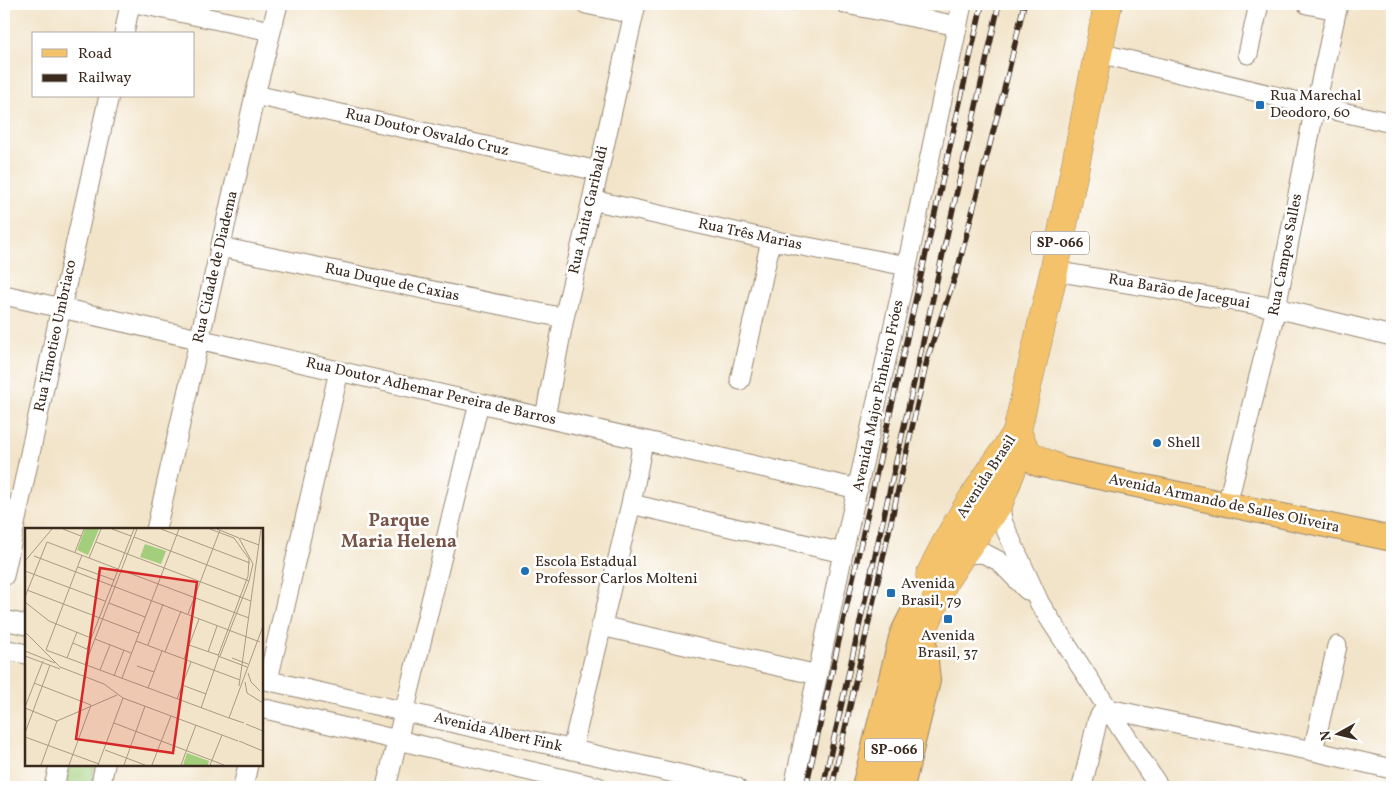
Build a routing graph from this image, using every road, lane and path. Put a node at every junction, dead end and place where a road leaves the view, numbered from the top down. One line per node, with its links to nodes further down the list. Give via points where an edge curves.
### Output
1 (130, 4): 14 (street)
2 (140, 4): 13 (street)
3 (278, 4): 13 (street, Rua Cidade de Diadema)
4 (586, 4): 11 (street)
5 (846, 4): 12 (street)
6 (962, 4): 12 (street, Avenida Major Pinheiro Fróes)
7 (1108, 4): 15 (highway, SP-066)
8 (1259, 4): 16 (street)
9 (1307, 4): 10 (street)
10 (1337, 7): 19 (street, Rua Campos Salles)
11 (635, 9): 21 (street, Rua Anita Garibaldi)
12 (958, 26): 25 (street, Avenida Major Pinheiro Fróes)
13 (271, 31): 17 (street, Rua Cidade de Diadema)
14 (124, 32)
15 (1099, 53): 19 (street); 26 (highway, SP-066)
16 (1248, 54)
17 (255, 95): 21 (street, Rua Doutor Osvaldo Cruz); 24 (street, Rua Cidade de Diadema)
18 (110, 98): 28 (street, Rua Timotieo Umbriaco)
19 (1315, 106): 20 (street); 29 (street, Rua Campos Salles)
20 (1392, 122)
21 (598, 171): 22 (street, Rua Anita Garibaldi)
22 (592, 200): 23 (street, Rua Três Marias); 30 (street, Rua Anita Garibaldi)
23 (771, 240): 25 (street, Rua Três Marias); 34 (street)
24 (220, 247): 30 (street, Rua Duque de Caxias); 32 (street, Rua Cidade de Diadema)
25 (908, 266): 41 (street, Avenida Major Pinheiro Fróes)
26 (1054, 271): 29 (street, Rua Barão de Jaceguai); 37 (highway, SP-066)
27 (4, 296): 28 (street, Rua Doutor Adhemar Pereira de Barros)
28 (62, 308): 32 (street, Rua Doutor Adhemar Pereira de Barros); 49 (street, Rua Timotieo Umbriaco)
29 (1276, 308): 31 (street, Rua Barão de Jaceguai); 44 (street, Rua Campos Salles)
30 (564, 318): 36 (street, Rua Anita Garibaldi)
31 (1392, 336)
32 (199, 341): 33 (street, Rua Doutor Adhemar Pereira de Barros); 45 (street, Rua Cidade de Diadema)
33 (339, 371): 35 (street, Rua Doutor Adhemar Pereira de Barros); 59 (street)
34 (740, 380)
35 (479, 403): 36 (street, Rua Doutor Adhemar Pereira de Barros); 62 (street)
36 (545, 417): 38 (street, Rua Doutor Adhemar Pereira de Barros)
37 (1017, 431): 39 (highway, Avenida Brasil); 40 (highway, via 1027,453)
38 (643, 442): 41 (street, Rua Doutor Adhemar Pereira de Barros); 43 (street)
39 (1005, 463): 40 (main road, Avenida Armando de Salles Oliveira); 42 (highway, Avenida Brasil / SP-066); 52 (highway, Avenida Brasil, via 940,554)
40 (1056, 467): 42 (main road, via 1020,479); 44 (main road, Avenida Armando de Salles Oliveira)
41 (858, 489): 47 (street, Avenida Major Pinheiro Fróes)
42 (999, 503): 48 (highway, Avenida Brasil / SP-066); 50 (street, via 1003,523)
43 (631, 504): 47 (street); 54 (street)
44 (1227, 505): 46 (main road, Avenida Armando de Salles Oliveira)
45 (156, 528)
46 (1392, 540)
47 (843, 553): 58 (street, Avenida Major Pinheiro Fróes)
48 (962, 554): 50 (street, via 983,553 999,561); 52 (highway, Avenida Brasil / SP-066)
49 (4, 576)
50 (1040, 604): 61 (street)
51 (4, 620): 53 (street)
52 (917, 623): 63 (highway, Avenida Brasil / SP-066); 80 (main road, Avenida Brasil, via 902,634); 83 (main road, Avenida Brasil, via 928,681)
53 (25, 625)
54 (601, 626): 58 (street); 65 (street)
55 (1337, 646): 66 (street)
56 (4, 649): 57 (street)
57 (25, 654)
58 (818, 675): 79 (street, Avenida Major Pinheiro Fróes)
59 (265, 680): 62 (street, Avenida Albert Fink)
60 (262, 708): 64 (street, Avenida Albert Fink)
61 (1108, 709): 66 (street); 84 (street, via 1097,722); 85 (street)
62 (404, 712): 64 (street); 65 (street, Avenida Albert Fink)
63 (899, 712): 81 (highway); 82 (highway, SP-066)
64 (396, 740): 72 (street, Avenida Albert Fink); 76 (street)
65 (572, 750): 71 (street, Avenida Albert Fink)
66 (1313, 751): 70 (street)
67 (59, 766): 73 (street)
68 (105, 766): 74 (street)
69 (248, 766): 75 (street)
70 (1392, 769)
71 (664, 779): 78 (street, Avenida Albert Fink)
72 (567, 784): 77 (street, Avenida Albert Fink)
73 (54, 787)
74 (100, 787)
75 (243, 787)
76 (386, 787)
77 (598, 787)
78 (736, 787)
79 (794, 787)
80 (864, 787)
81 (878, 787)
82 (886, 787)
83 (902, 787)
84 (1082, 787)
85 (1159, 787)

